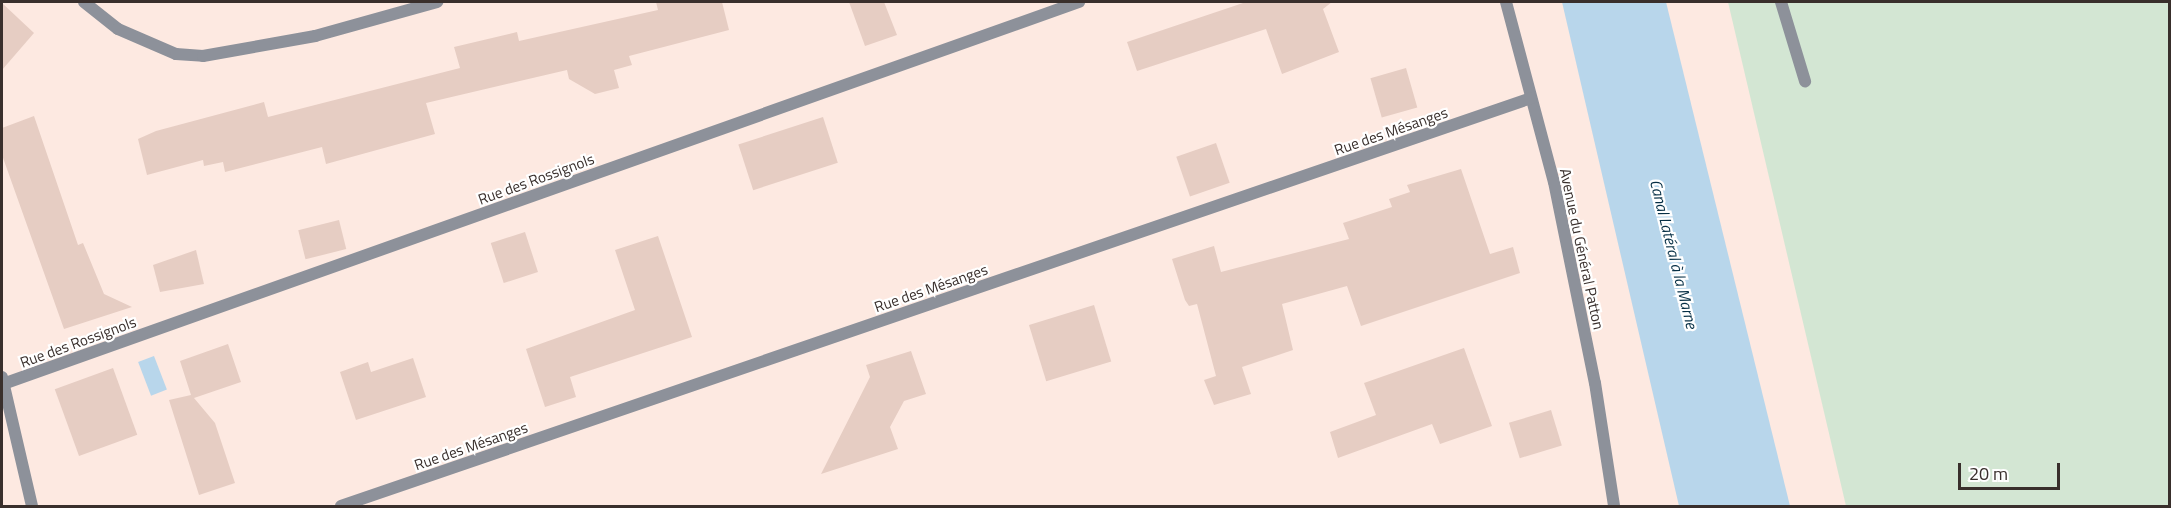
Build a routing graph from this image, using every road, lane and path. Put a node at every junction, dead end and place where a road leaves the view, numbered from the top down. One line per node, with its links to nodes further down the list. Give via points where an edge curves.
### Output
1 (84, 2): 2 (street, via 118,29 176,54 202,56 315,36)
2 (437, 2)
3 (1079, 2): 8 (street, Rue des Rossignols)
4 (1506, 2): 7 (street, Avenue du Général Patton)
5 (1781, 2): 6 (street)
6 (1805, 81)
7 (1531, 98): 10 (street, Rue des Mésanges); 11 (street, Avenue du Général Patton, via 1595,383)
8 (2, 381): 9 (street)
9 (32, 507)
10 (341, 507)
11 (1614, 507)

